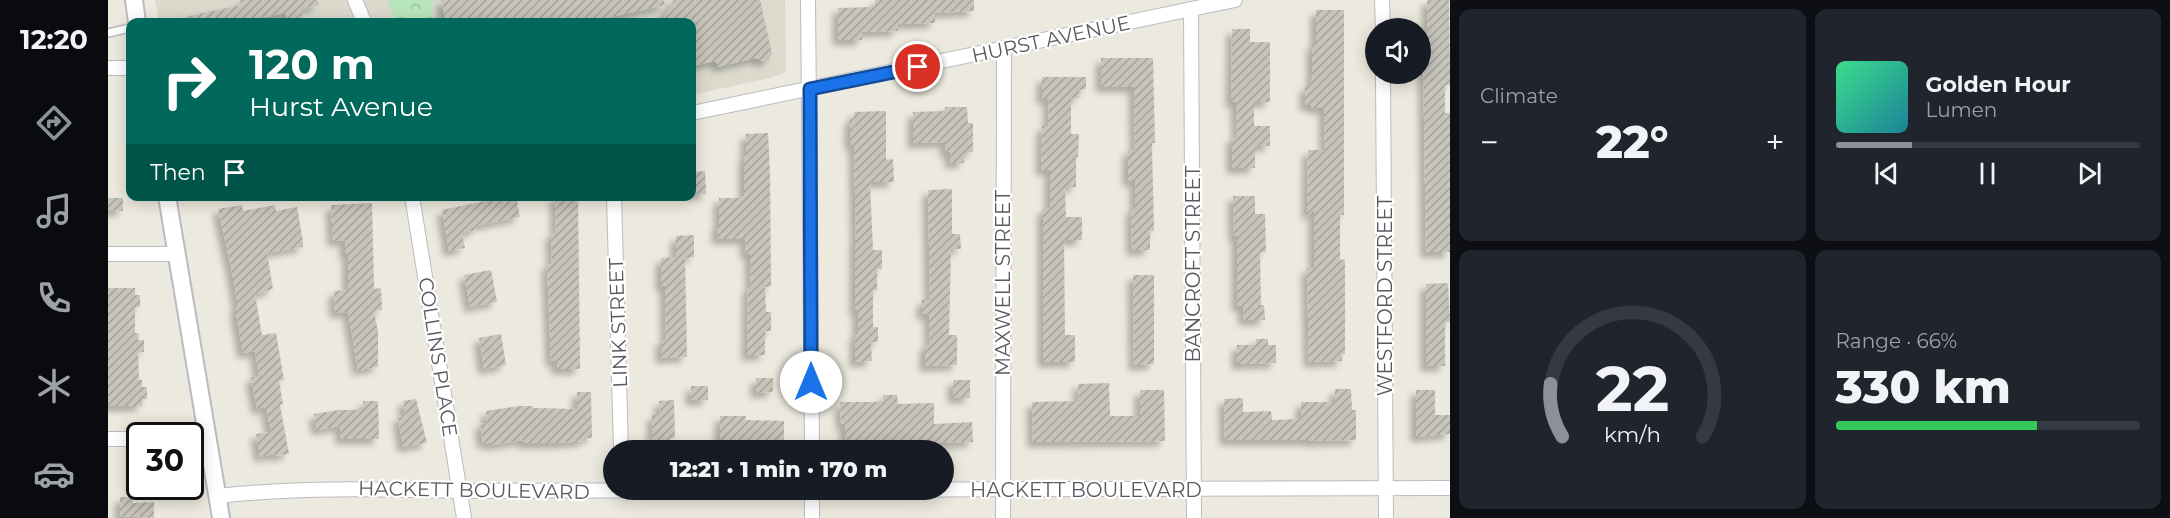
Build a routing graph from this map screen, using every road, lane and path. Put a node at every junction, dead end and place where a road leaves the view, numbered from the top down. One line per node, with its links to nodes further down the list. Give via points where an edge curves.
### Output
1 (134, 0): 7 (street)
2 (355, 0): 8 (street)
3 (808, 0): 16 (street)
4 (1235, 0): 6 (street, HURST AVENUE)
5 (1382, 0): 9 (street)
6 (1191, 10): 12 (street, HURST AVENUE); 34 (street, BANCROFT STREET)
7 (136, 18)
8 (362, 18)
9 (1383, 18)
10 (126, 29): 11 (lane)
11 (108, 33)
12 (1004, 49): 16 (street, HURST AVENUE); 33 (street, MAXWELL STREET)
13 (108, 68): 14 (street)
14 (126, 68)
15 (1383, 84): 30 (street, WESTFORD STREET)
16 (810, 89): 17 (street, HURST AVENUE); 28 (street)
17 (696, 112)
18 (168, 201): 22 (street)
19 (413, 201): 35 (street, COLLINS PLACE)
20 (614, 201): 27 (street, LINK STREET)
21 (108, 254): 22 (street)
22 (177, 254): 24 (street)
23 (204, 438): 24 (street)
24 (208, 438): 36 (street)
25 (108, 439): 26 (street)
26 (126, 439)
27 (621, 440)
28 (812, 440)
29 (1450, 488): 30 (street, HACKETT BOULEVARD)
30 (1386, 489): 34 (street, HACKETT BOULEVARD); 43 (street, WESTFORD STREET)
31 (603, 490): 35 (street, HACKETT BOULEVARD)
32 (954, 490): 33 (street, HACKETT BOULEVARD)
33 (1003, 490): 34 (street, HACKETT BOULEVARD); 41 (street, MAXWELL STREET)
34 (1194, 490): 42 (street, BANCROFT STREET)
35 (459, 491): 36 (street, HACKETT BOULEVARD, via 304,489); 39 (street, COLLINS PLACE)
36 (218, 496): 38 (street)
37 (812, 500): 40 (street)
38 (221, 518)
39 (464, 518)
40 (812, 518)
41 (1003, 518)
42 (1194, 518)
43 (1386, 518)

